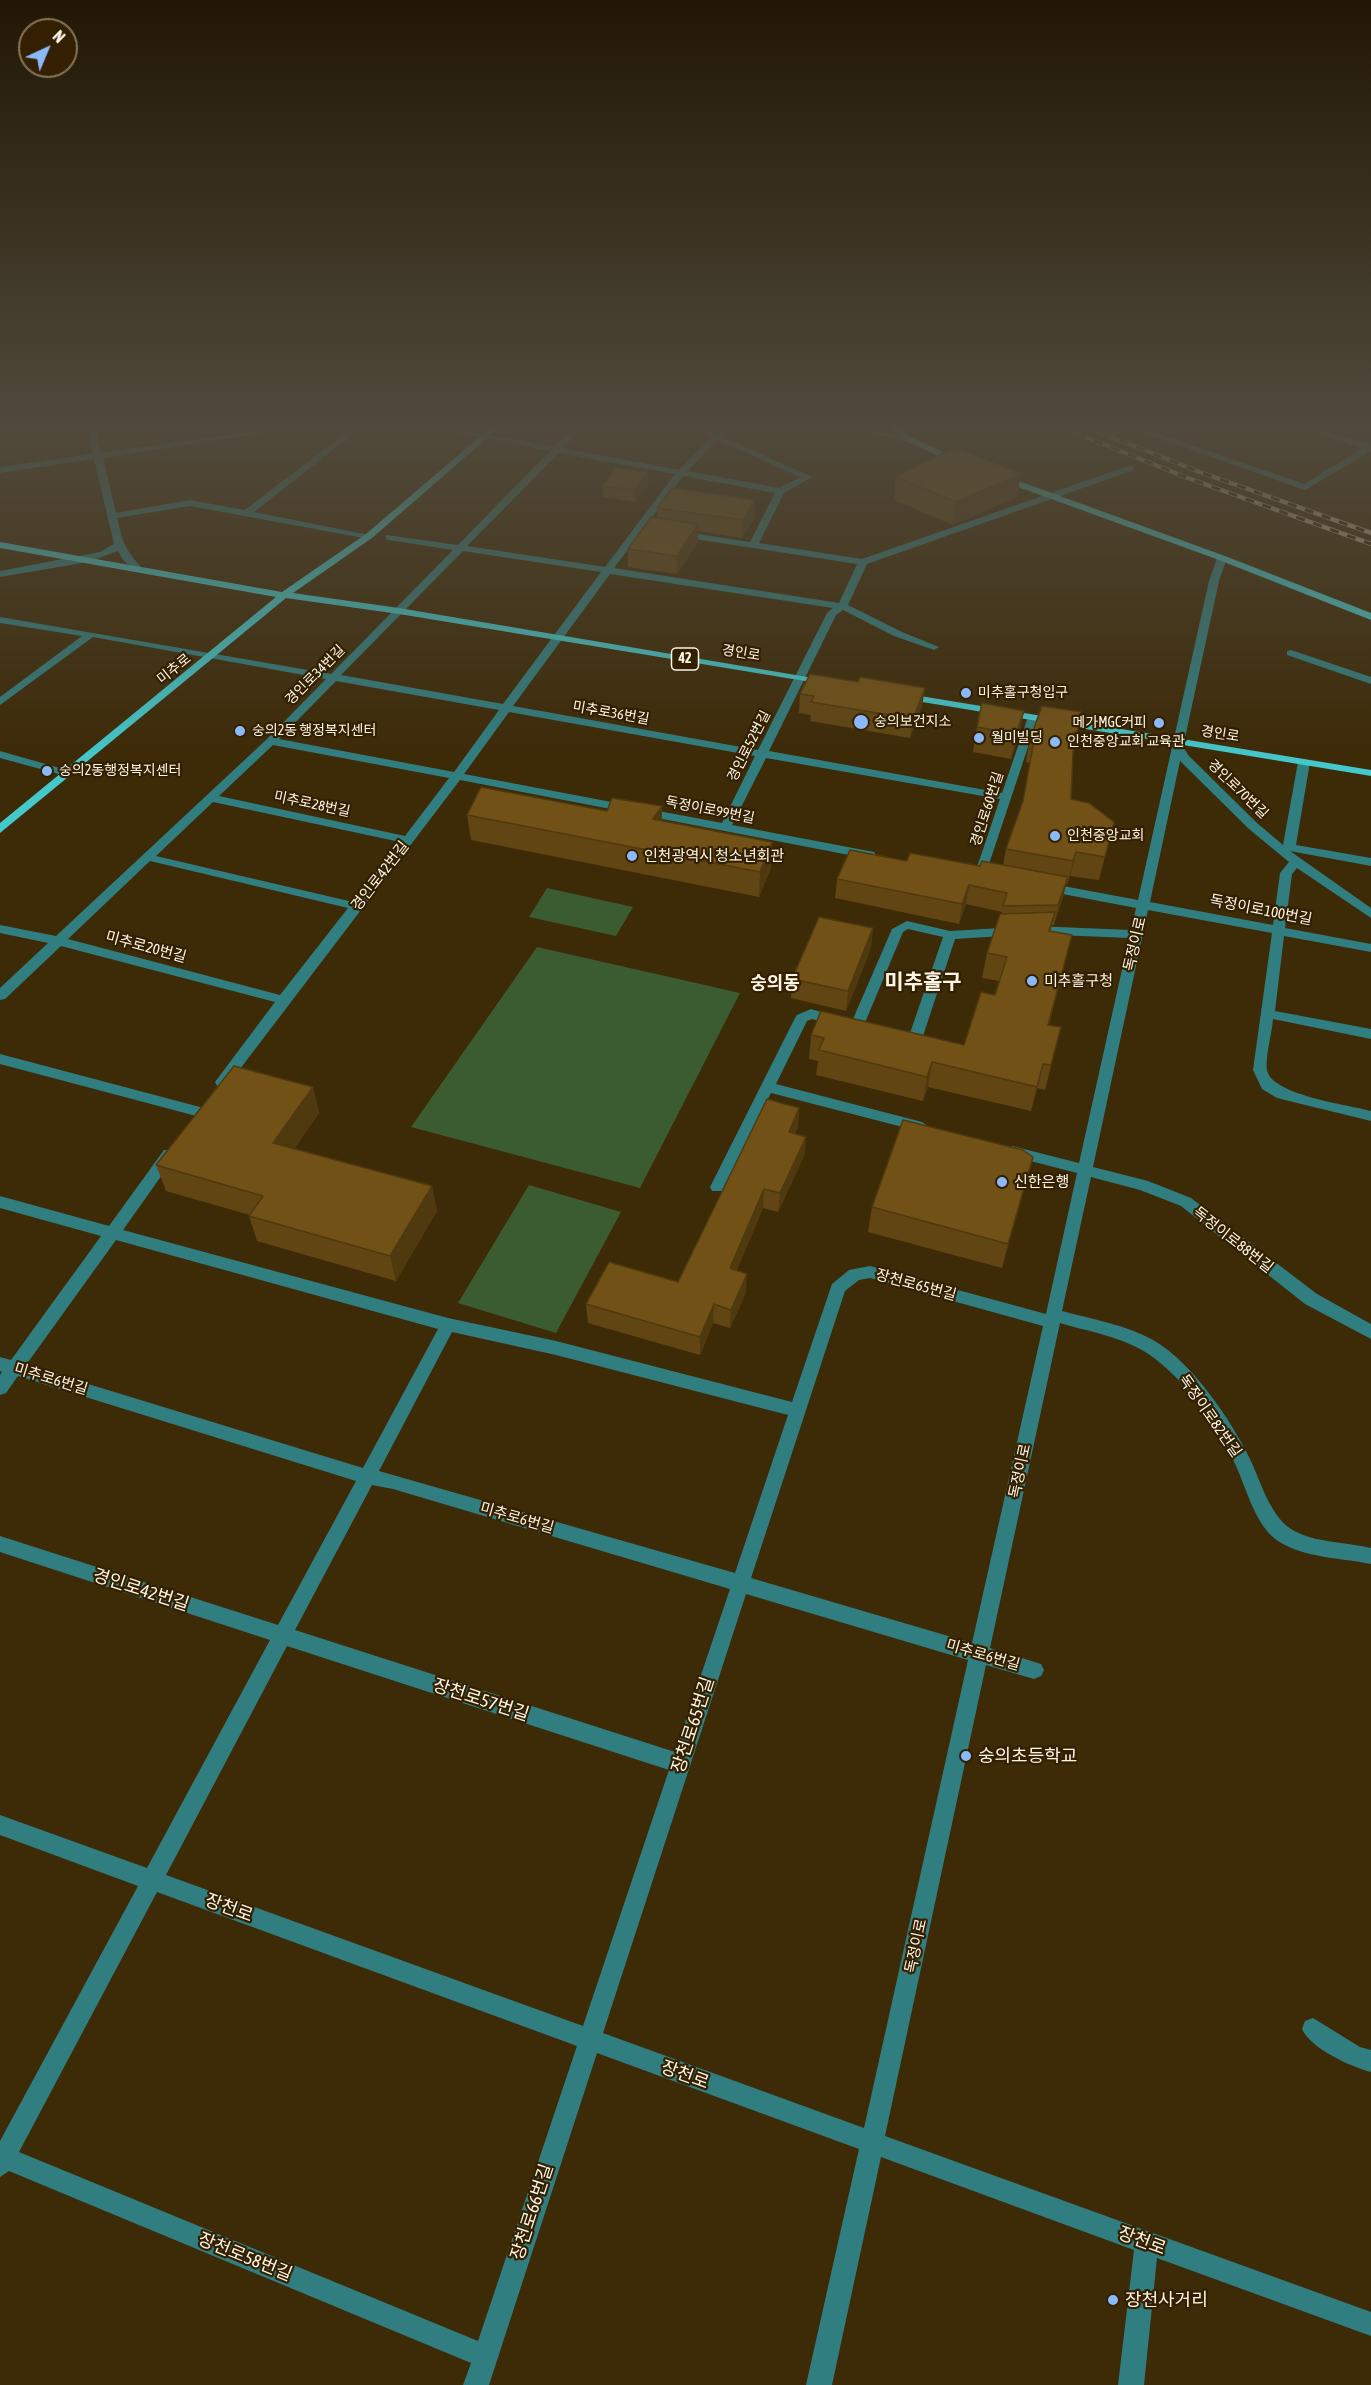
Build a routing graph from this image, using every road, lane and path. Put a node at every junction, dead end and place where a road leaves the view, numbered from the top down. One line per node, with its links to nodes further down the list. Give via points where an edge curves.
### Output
1 (118, 538): 10 (street)
2 (366, 538): 20 (main road, 미추로)
3 (398, 538): 13 (street)
4 (470, 538): 13 (street, 경인로34번길)
5 (632, 538): 18 (street, 경인로42번길)
6 (710, 538): 12 (street)
7 (756, 538): 12 (street)
8 (932, 538): 16 (street)
9 (1167, 538): 14 (main road)
10 (119, 544): 15 (street, via 116,549); 17 (street)
11 (0, 545): 15 (main road, 경인로 / 42)
12 (753, 545): 16 (street)
13 (462, 547): 18 (street); 22 (street, 경인로34번길)
14 (1222, 558): 23 (main road); 39 (street, 독정이로)
15 (84, 559): 17 (main road, 경인로 / 42); 19 (street)
16 (863, 562): 21 (street, 경인로52번길)
17 (136, 567): 20 (main road, 경인로 / 42)
18 (608, 570): 21 (street); 26 (street, 경인로42번길)
19 (0, 574)
20 (284, 595): 22 (main road, 경인로 / 42); 29 (main road, 미추로)
21 (842, 606): 27 (street); 31 (street, 경인로52번길, via 832,613)
22 (399, 611): 26 (main road, 경인로 / 42); 30 (street, 경인로34번길)
23 (1371, 617)
24 (0, 620): 25 (street, 미추로36번길)
25 (92, 634): 29 (street, 미추로36번길); 35 (street)
26 (556, 638): 31 (main road, 경인로 / 42); 36 (street, 경인로42번길)
27 (934, 647)
28 (1291, 653): 32 (street)
29 (211, 657): 30 (street, 미추로36번길); 43 (main road, 미추로)
30 (333, 677): 36 (street, 미추로36번길); 38 (street, 경인로34번길)
31 (800, 678): 33 (main road, 경인로 / 42); 41 (street, 경인로52번길)
32 (1371, 681)
33 (835, 684)
34 (893, 694): 37 (main road, 경인로)
35 (0, 702)
36 (505, 710): 41 (street, 미추로36번길); 45 (street, 경인로42번길)
37 (1033, 717): 39 (main road, 경인로); 46 (street, 경인로60번길)
38 (271, 741): 45 (street, 독정이로99번길); 47 (street, 경인로34번길)
39 (1179, 744): 42 (main road, 경인로); 51 (street, 경인로70번길, via 1184,758 1219,793); 58 (street, 독정이로)
40 (0, 754): 43 (street)
41 (762, 754): 46 (street, 미추로36번길); 48 (street, 경인로52번길)
42 (1304, 762): 44 (main road, 경인로); 51 (street)
43 (66, 773): 49 (main road, 미추로)
44 (1371, 773)
45 (456, 777): 48 (street, 독정이로99번길); 50 (street, 경인로42번길)
46 (1006, 797): 56 (street, 경인로60번길)
47 (210, 798): 50 (street, 미추로28번길); 52 (street, 경인로34번길)
48 (725, 828): 53 (street, 독정이로99번길)
49 (0, 830)
50 (407, 840): 59 (street, 경인로42번길)
51 (1285, 848): 54 (street, 경인로70번길); 55 (street)
52 (147, 857): 59 (street); 65 (street, 경인로34번길)
53 (887, 858)
54 (1296, 862): 60 (street, 경인로70번길); 62 (street, via 1287,873)
55 (1371, 862)
56 (980, 876)
57 (1039, 886): 58 (street)
58 (1144, 904): 62 (street, 독정이로100번길); 63 (street, 독정이로)
59 (355, 906): 68 (street, 경인로42번길)
60 (1371, 914)
61 (0, 929): 65 (street, 미추로20번길)
62 (1279, 930): 66 (street, 독정이로100번길); 69 (street)
63 (1137, 934): 64 (street, via 1035,930); 80 (street, 독정이로)
64 (950, 935): 70 (street, via 907,925 898,929); 70 (street, via 915,1039 906,1044 862,1032)
65 (58, 941): 67 (street, 경인로34번길); 68 (street, 미추로20번길)
66 (1371, 948)
67 (0, 996)
68 (283, 1000): 74 (street, 경인로42번길)
69 (1269, 1014): 71 (street); 75 (street, via 1260,1070 1267,1085 1281,1094)
70 (857, 1026): 73 (street, via 811,1014 802,1018)
71 (1371, 1034)
72 (0, 1059): 74 (street)
73 (767, 1087): 77 (street); 81 (street)
74 (207, 1102): 76 (street, 경인로42번길)
75 (1371, 1116)
76 (189, 1127)
77 (936, 1131)
78 (177, 1143): 83 (street)
79 (994, 1146): 80 (street, 독정이로88번길)
80 (1086, 1170): 84 (street, 독정이로); 86 (street, 독정이로88번길, via 1143,1185 1186,1202 1311,1299)
81 (717, 1187)
82 (0, 1202): 83 (street)
83 (112, 1233): 85 (street); 87 (street)
84 (1053, 1319): 89 (street, 장천로65번길, via 870,1272 855,1274 838,1288); 92 (street, 독정이로82번길, via 1147,1344 1167,1358 1238,1451 1269,1517 1284,1534 1303,1543); 95 (street, 독정이로)
85 (448, 1325): 89 (street, via 556,1348); 90 (street)
86 (1371, 1332)
87 (8, 1366): 88 (street); 90 (street, 미추로6번길)
88 (0, 1388)
89 (797, 1410): 93 (street, 장천로65번길)
90 (368, 1477): 93 (street, 미추로6번길, via 393,1481); 94 (street)
91 (0, 1544): 94 (street, 경인로42번길)
92 (1371, 1556)
93 (740, 1583): 95 (street, 미추로6번길); 97 (street, 장천로65번길)
94 (282, 1636): 97 (street, 장천로57번길); 99 (street)
95 (980, 1654): 96 (street, 미추로6번길); 103 (street, 독정이로)
96 (1034, 1670)
97 (680, 1764): 101 (street, 장천로65번길)
98 (0, 1825): 99 (street, 장천로)
99 (152, 1880): 101 (street, 장천로); 104 (street, 장천로58번길)
100 (1313, 2029): 102 (street, via 1355,2057)
101 (589, 2040): 103 (street, 장천로); 107 (street, 장천로66번길)
102 (1371, 2061)
103 (872, 2144): 105 (street, 장천로); 109 (street, 독정이로)
104 (1, 2159): 107 (street, 장천로58번길)
105 (1147, 2243): 106 (street, 장천로); 110 (street)
106 (1371, 2324)
107 (485, 2356): 108 (street, 장천로66번길)
108 (476, 2385)
109 (819, 2385)
110 (1131, 2385)

